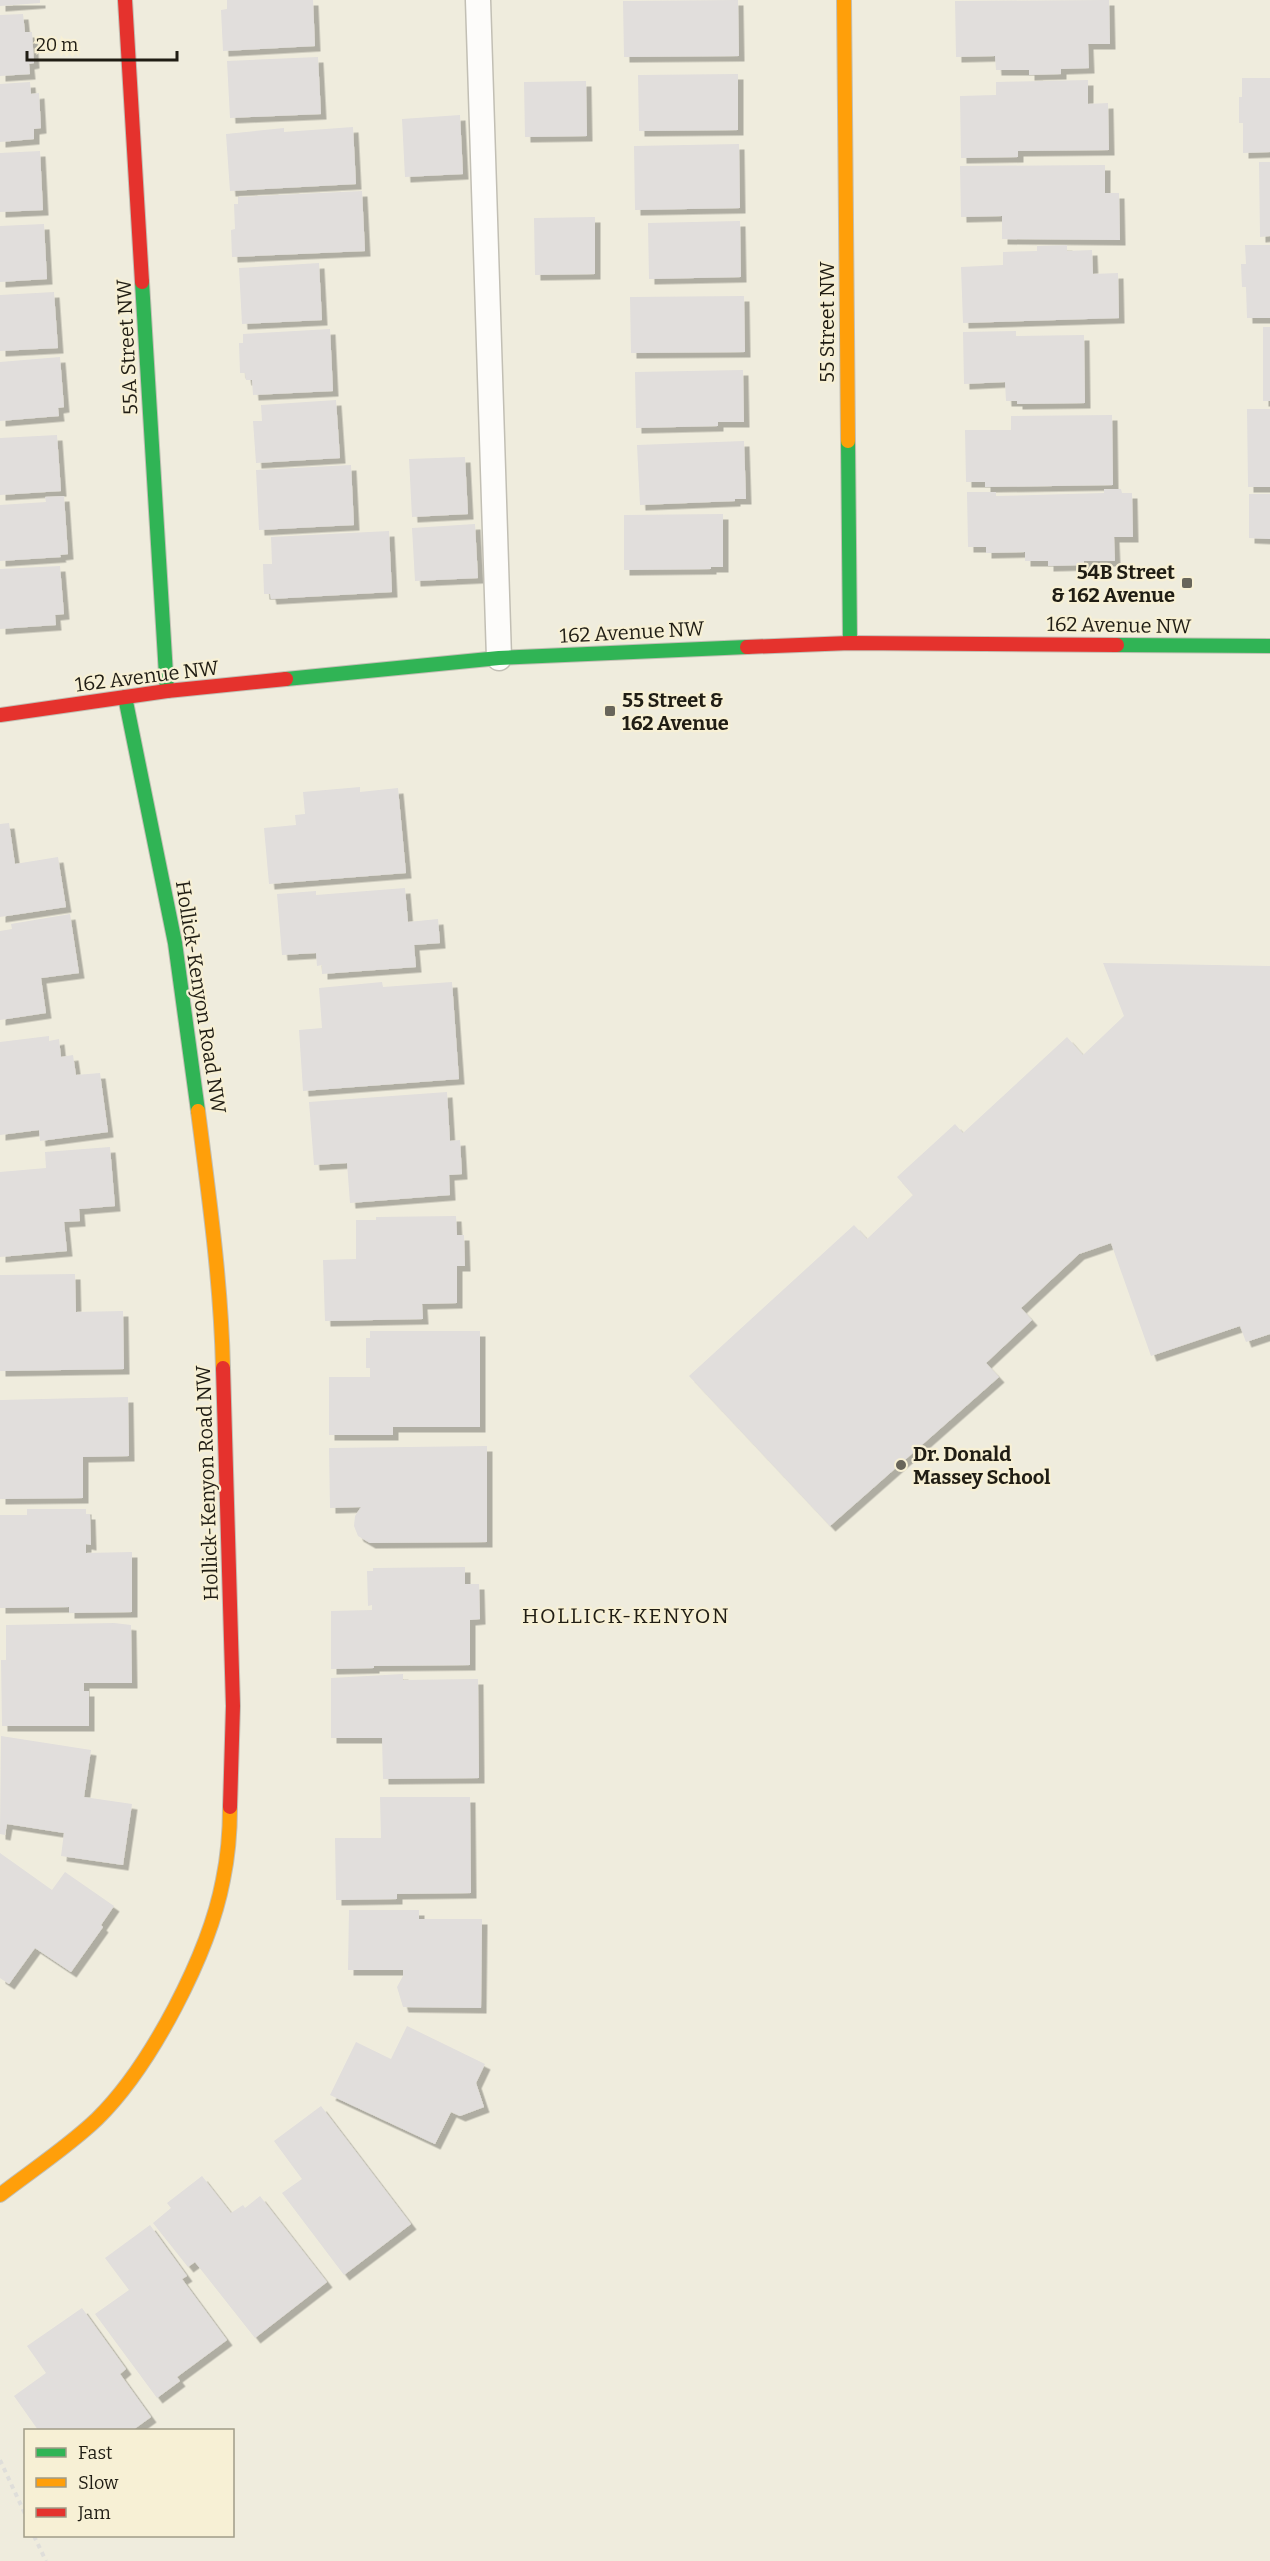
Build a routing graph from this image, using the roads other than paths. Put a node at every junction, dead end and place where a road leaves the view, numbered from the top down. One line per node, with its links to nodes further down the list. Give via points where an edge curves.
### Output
1 (125, 0): 7 (street, 55A Street NW)
2 (478, 0): 6 (lane)
3 (844, 0): 4 (street, 55 Street NW)
4 (850, 643): 5 (street, 162 Avenue NW); 6 (street, 162 Avenue NW)
5 (1270, 646)
6 (499, 658): 7 (street, 162 Avenue NW)
7 (167, 692): 8 (street, 162 Avenue NW)
8 (125, 697): 9 (street, 162 Avenue NW); 10 (street, Hollick-Kenyon Road NW, via 175,943 214,1230 222,1317 233,1694 230,1818 223,1880 204,1943 168,2021 137,2071 97,2119)
9 (0, 715)
10 (0, 2195)

